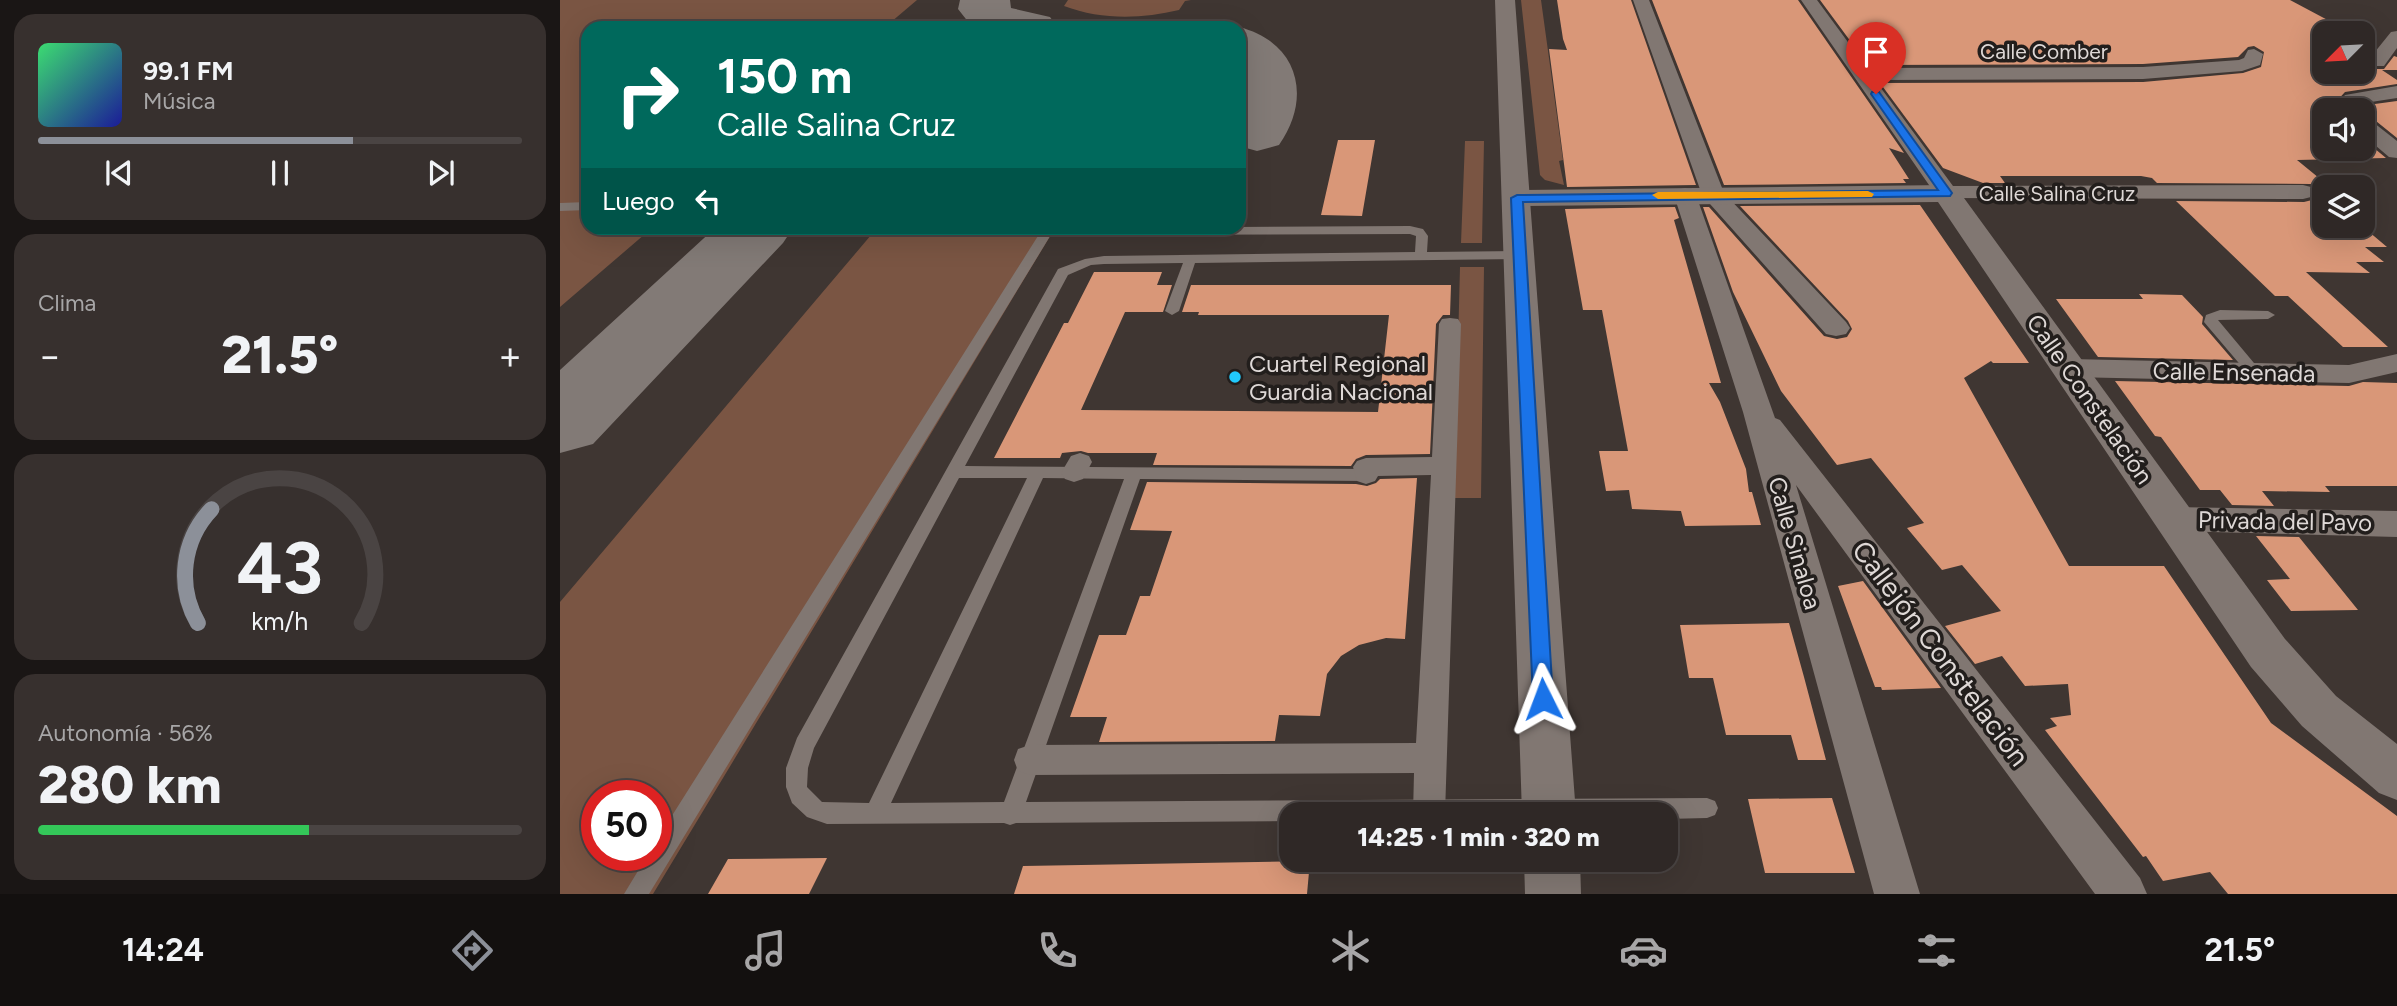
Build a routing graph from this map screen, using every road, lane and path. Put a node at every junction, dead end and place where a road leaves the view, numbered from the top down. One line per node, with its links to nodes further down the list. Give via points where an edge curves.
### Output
1 (1505, 0): 15 (main road)
2 (1641, 0): 14 (street, Calle Sinaloa)
3 (1809, 0): 7 (street, Calle Constelación)
4 (2397, 36): 6 (street)
5 (2255, 54): 7 (street, Calle Comber, via 2253,61 2226,66 2143,73)
6 (2377, 62)
7 (1862, 74): 13 (street, Calle Constelación)
8 (2397, 92): 9 (street)
9 (2358, 98)
10 (2375, 134): 11 (street)
11 (2397, 152)
12 (2304, 192): 13 (street, Calle Salina Cruz)
13 (1946, 193): 14 (main road, Calle Salina Cruz); 28 (main road, Calle Constelación)
14 (1699, 195): 15 (main road, Calle Salina Cruz); 26 (street); 30 (street, Calle Sinaloa)
15 (1517, 198): 20 (main road)
16 (581, 206): 17 (lane)
17 (560, 207)
18 (1246, 231): 21 (lane, via 1410,230 1422,236)
19 (1045, 235): 49 (lane)
20 (1519, 256): 21 (lane); 42 (main road)
21 (1421, 258): 22 (lane)
22 (1190, 260): 23 (lane); 32 (lane, via 1089,261 1063,272)
23 (1172, 311)
24 (2268, 315): 29 (lane, via 2220,314 2211,318)
25 (1450, 324): 31 (street)
26 (1836, 328)
27 (2397, 363): 29 (street, Calle Ensenada, via 2349,374)
28 (2070, 369): 29 (street, Calle Ensenada); 36 (main road, Calle Constelación)
29 (2254, 372)
30 (1758, 412): 51 (street, Calle Sinaloa); 52 (street, Callejón Constelación)
31 (1444, 466): 35 (street, via 1366,467); 38 (street)
32 (954, 472): 33 (lane); 46 (lane, via 798,760 797,795 805,805 827,814)
33 (1038, 472): 34 (lane, via 1077,467); 46 (lane)
34 (1134, 473): 35 (lane); 39 (lane)
35 (1366, 475)
36 (2173, 519): 37 (street, Privada del Pavo); 40 (main road, Calle Constelación, via 2268,653 2319,711)
37 (2397, 523)
38 (1432, 758): 39 (street); 41 (street)
39 (1030, 760): 47 (lane)
40 (2397, 776)
41 (1430, 802)
42 (1549, 802)
43 (1707, 808): 45 (lane)
44 (1279, 812): 47 (lane)
45 (1678, 812)
46 (875, 814): 47 (lane)
47 (1010, 814)
48 (1552, 872): 50 (main road)
49 (636, 894)
50 (1553, 894)
51 (1897, 894)
52 (2124, 894)

